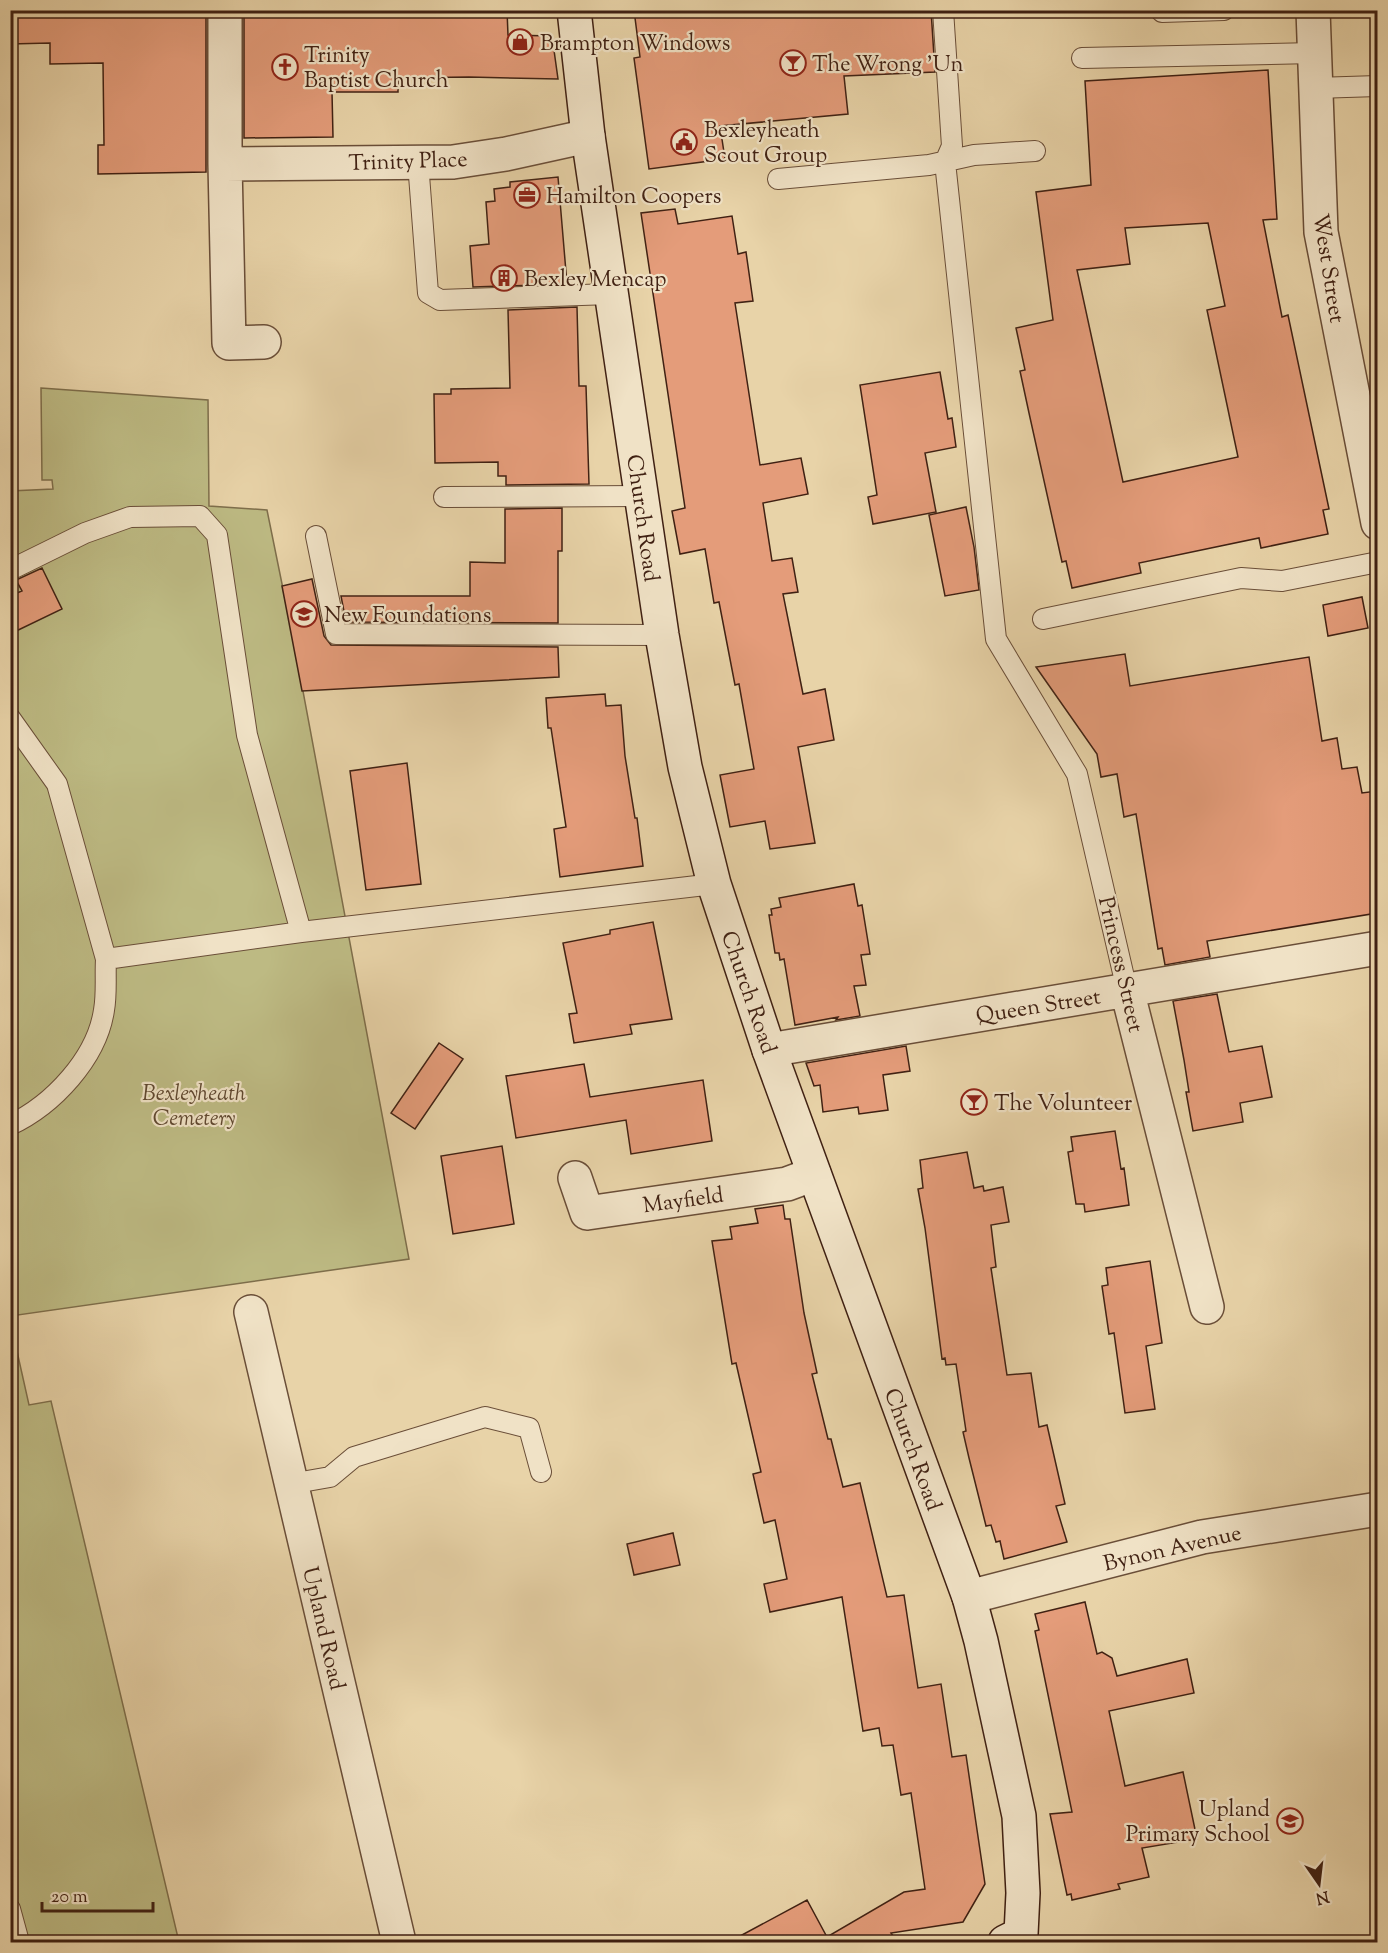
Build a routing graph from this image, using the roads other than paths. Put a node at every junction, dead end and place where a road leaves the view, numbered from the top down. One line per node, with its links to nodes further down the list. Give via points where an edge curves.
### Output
1 (225, 10): 15 (street)
2 (574, 10): 11 (street, Church Road)
3 (943, 10): 14 (lane, via 952,146)
4 (1160, 10): 5 (lane)
5 (1224, 10)
6 (1313, 10): 7 (street, West Street)
7 (1314, 53): 8 (lane); 10 (street, West Street)
8 (1082, 58)
9 (1377, 86): 10 (lane)
10 (1315, 88): 21 (street, West Street, via 1321,232)
11 (588, 136): 13 (street, Trinity Place, via 506,154 453,162); 17 (street, Church Road)
12 (1035, 151): 14 (lane, via 974,155)
13 (418, 162): 15 (street, Trinity Place); 17 (lane, via 428,293 440,300)
14 (945, 162): 16 (lane); 32 (lane, Princess Street, via 996,639 1077,774)
15 (225, 164): 18 (street, via 230,343)
16 (778, 179)
17 (611, 294): 19 (street, Church Road)
18 (264, 342)
19 (641, 496): 20 (lane); 26 (street, Church Road)
20 (444, 497)
21 (1377, 523)
22 (316, 536): 26 (lane, via 336,634)
23 (1377, 562): 25 (lane, via 1282,581 1241,578)
24 (10, 570): 29 (lane, via 85,533 130,517 200,516 217,535 247,735)
25 (1043, 619)
26 (662, 635): 28 (street, Church Road, via 685,767)
27 (10, 718): 31 (lane, via 57,784)
28 (714, 884): 29 (lane); 33 (street, Church Road)
29 (301, 932): 31 (lane)
30 (1377, 948): 32 (street, Queen Street)
31 (106, 959): 34 (lane, via 105,1011 92,1050 65,1085 24,1119)
32 (1127, 990): 33 (street, Queen Street); 37 (street, Princess Street)
33 (769, 1050): 35 (street, Church Road)
34 (10, 1125)
35 (814, 1174): 36 (street, Mayfield, via 787,1184 587,1213); 42 (street, Church Road)
36 (575, 1178)
37 (1208, 1307)
38 (251, 1312): 40 (street, Upland Road)
39 (541, 1472): 40 (lane, via 529,1428 485,1417 354,1457 330,1477)
40 (291, 1484): 46 (street, Upland Road)
41 (1377, 1509): 42 (street, Bynon Avenue, via 1202,1537)
42 (969, 1597): 44 (street, Church Road, via 1019,1816 1023,1893)
43 (10, 1909): 45 (lane)
44 (1018, 1940)
45 (19, 1942)
46 (399, 1942)

